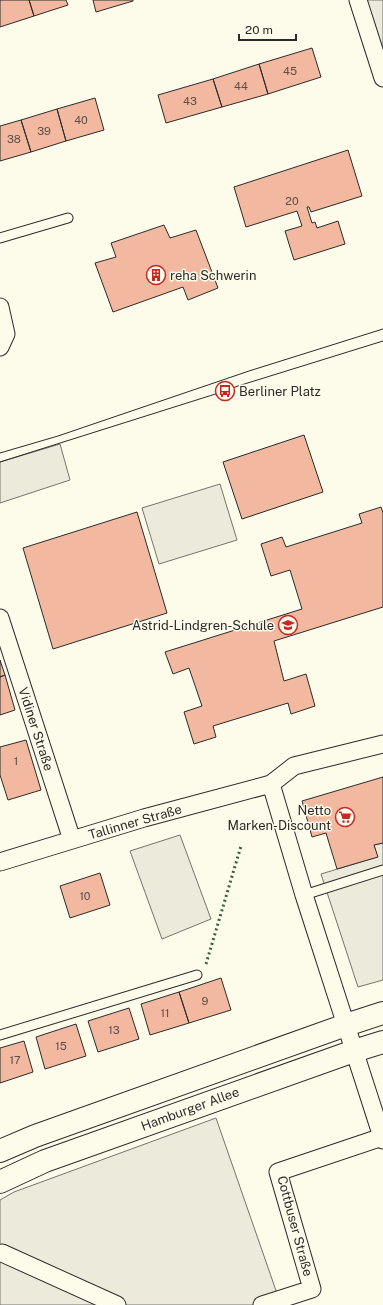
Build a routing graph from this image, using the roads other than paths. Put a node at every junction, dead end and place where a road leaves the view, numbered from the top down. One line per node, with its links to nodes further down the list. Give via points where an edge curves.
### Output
1 (358, 0): 2 (street)
2 (383, 78)
3 (68, 218): 4 (lane)
4 (0, 238)
5 (0, 307): 6 (street, via 6,334)
6 (0, 347)
7 (0, 618): 10 (street, Vidiner Straße)
8 (383, 744): 9 (street, Tallinner Straße, via 294,766)
9 (272, 784): 10 (street, Tallinner Straße); 13 (street)
10 (72, 840): 11 (street, Tallinner Straße)
11 (0, 862)
12 (383, 870): 13 (lane)
13 (304, 895): 16 (street)
14 (197, 975): 17 (lane)
15 (383, 1013): 16 (street, Hamburger Allee)
16 (346, 1025): 19 (street, Cottbuser Straße); 21 (street, Hamburger Allee, via 35,1136)
17 (0, 1034)
18 (383, 1042): 19 (street, Hamburger Allee)
19 (354, 1051): 20 (street, Cottbuser Straße); 22 (street, Hamburger Allee, via 45,1161)
20 (382, 1138): 25 (street, Cottbuser Straße, via 278,1172 312,1289)
21 (0, 1151)
22 (0, 1182)
23 (2, 1253): 24 (street)
24 (117, 1305)
25 (262, 1305)

